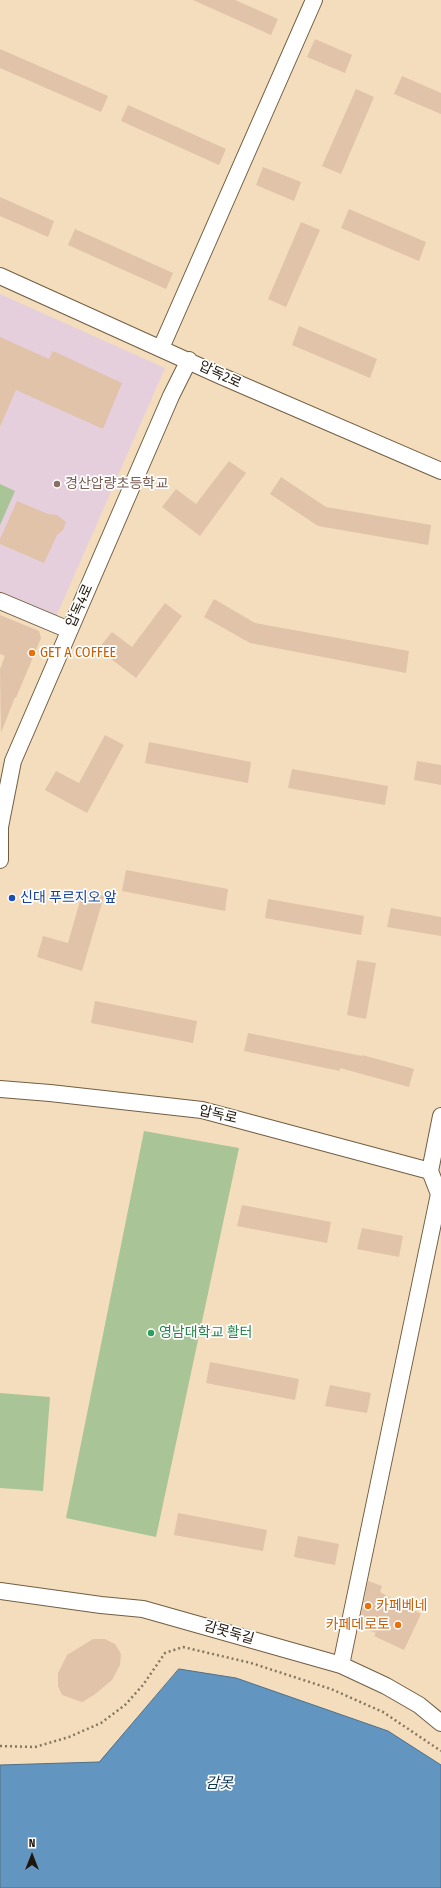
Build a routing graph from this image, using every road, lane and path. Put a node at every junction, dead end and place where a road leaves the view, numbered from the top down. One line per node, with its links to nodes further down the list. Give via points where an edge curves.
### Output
1 (314, 0): 3 (street)
2 (0, 276): 3 (street, 압독2로)
3 (161, 348): 4 (street, 압독2로)
4 (189, 360): 5 (street, 압독2로); 7 (street, 압독4로)
5 (441, 471)
6 (0, 601): 7 (street)
7 (69, 630): 8 (street, 압독4로, via 13,761 0,827)
8 (0, 860)
9 (0, 1089): 11 (street, 압독로, via 202,1110)
10 (441, 1116): 11 (street)
11 (430, 1170): 12 (street)
12 (440, 1195): 14 (street)
13 (0, 1591): 14 (street, 감못둑길, via 144,1609)
14 (341, 1665): 15 (street, 감못둑길, via 419,1705)
15 (441, 1723)
16 (0, 1746): 17 (path, via 35,1747 69,1737 101,1723 126,1705 165,1653 183,1647 251,1663 331,1689 383,1712)
17 (441, 1751)

